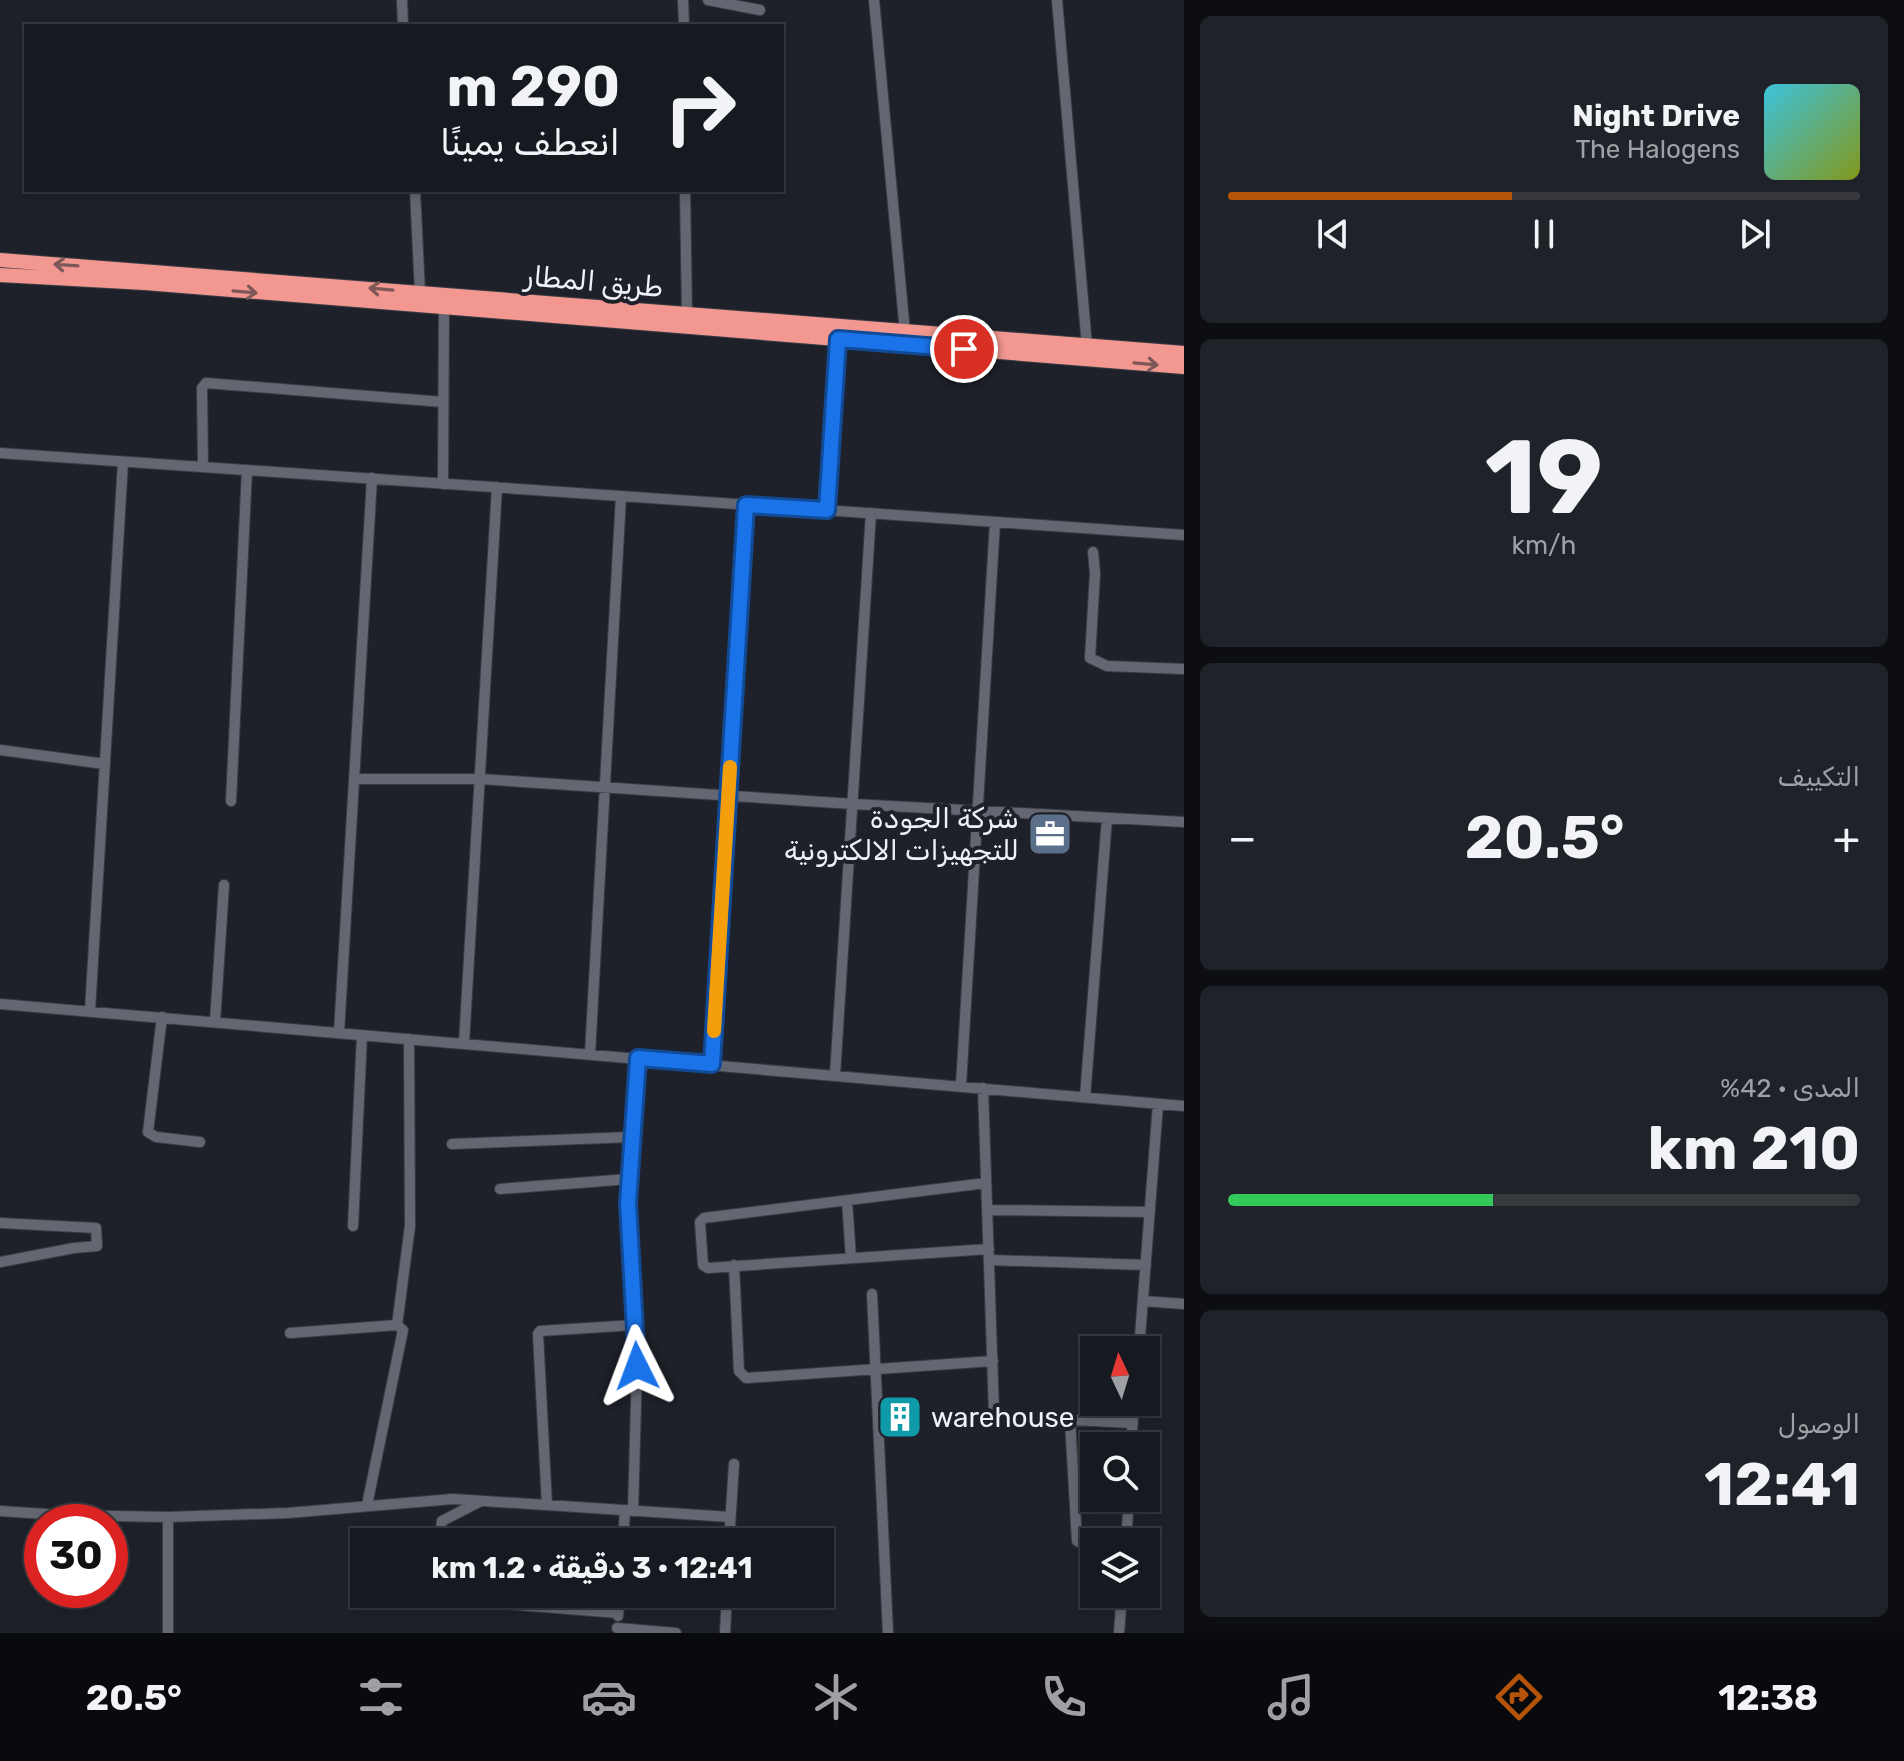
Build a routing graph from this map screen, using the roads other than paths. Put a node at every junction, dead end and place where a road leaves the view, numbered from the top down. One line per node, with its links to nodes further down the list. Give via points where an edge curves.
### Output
1 (402, 0): 7 (street)
2 (683, 0): 8 (street)
3 (708, 0): 6 (street)
4 (874, 0): 18 (street)
5 (1057, 0): 20 (street)
6 (760, 10)
7 (403, 24)
8 (684, 24)
9 (415, 192): 14 (street)
10 (685, 192): 16 (street)
11 (0, 260): 13 (highway, طريق المطار, one-way to 11)
12 (0, 275): 13 (highway, طريق المطار, one-way to 13)
13 (315, 291): 14 (highway, طريق المطار, one-way to 13); 15 (highway, طريق المطار)
14 (420, 293): 16 (highway, طريق المطار)
15 (444, 307): 17 (highway, طريق المطار); 23 (street)
16 (687, 314): 17 (highway, طريق المطار)
17 (759, 326): 18 (highway, طريق المطار); 19 (highway, طريق المطار)
18 (905, 332): 20 (highway, طريق المطار)
19 (838, 339): 22 (highway, طريق المطار, one-way to 22); 33 (street)
20 (1087, 346): 21 (highway, طريق المطار)
21 (1184, 353)
22 (1184, 367)
23 (443, 402): 26 (street, via 206,383); 29 (street)
24 (0, 453): 25 (street)
25 (123, 462): 26 (street); 40 (street)
26 (203, 467): 27 (street)
27 (247, 470): 28 (street); 45 (street)
28 (372, 478): 29 (street); 41 (street)
29 (443, 484): 30 (street)
30 (497, 487): 31 (street); 42 (street)
31 (621, 496): 32 (street); 43 (street)
32 (746, 505): 33 (street); 44 (street)
33 (827, 510): 34 (street)
34 (871, 513): 35 (street); 46 (street)
35 (995, 522): 36 (street); 47 (street)
36 (1184, 535)
37 (1093, 552): 38 (street, via 1090,658 1107,666)
38 (1184, 669)
39 (0, 750): 40 (street)
40 (105, 764): 52 (street)
41 (354, 779): 42 (street); 55 (street)
42 (480, 779): 43 (street); 58 (street)
43 (604, 787): 44 (street); 59 (street)
44 (728, 796): 46 (street); 61 (street)
45 (231, 801)
46 (853, 804): 47 (street); 62 (street)
47 (979, 811): 48 (street); 63 (street)
48 (1107, 818): 49 (street); 65 (street)
49 (1184, 822)
50 (224, 885): 54 (street)
51 (0, 1004): 52 (street)
52 (90, 1011): 53 (street)
53 (162, 1017): 54 (street); 69 (street, via 148,1132)
54 (215, 1022): 55 (street)
55 (339, 1033): 56 (street)
56 (362, 1035): 57 (street); 78 (street)
57 (409, 1039): 58 (street); 87 (street, via 410,1226)
58 (464, 1043): 59 (street)
59 (590, 1054): 60 (street)
60 (638, 1058): 61 (street); 68 (street)
61 (712, 1064): 62 (street)
62 (835, 1075): 63 (street)
63 (961, 1085): 64 (street)
64 (983, 1088): 65 (street); 72 (street)
65 (1085, 1097): 66 (street)
66 (1158, 1104): 67 (street); 76 (street)
67 (1184, 1106)
68 (632, 1137): 70 (street); 71 (street)
69 (200, 1142)
70 (452, 1144)
71 (629, 1179): 73 (street); 88 (street)
72 (986, 1183): 74 (street); 75 (street)
73 (500, 1189)
74 (847, 1201): 80 (street); 82 (street, via 702,1219 703,1265)
75 (988, 1210): 76 (street); 79 (street)
76 (1150, 1212): 83 (street)
77 (0, 1223): 81 (street, via 96,1228 97,1246)
78 (353, 1226)
79 (989, 1254): 80 (street); 83 (street); 91 (street)
80 (851, 1258): 82 (street)
81 (0, 1262)
82 (734, 1265): 92 (street, via 741,1375)
83 (1146, 1265): 85 (street)
84 (872, 1294): 92 (street)
85 (1143, 1301): 86 (street); 90 (street)
86 (1184, 1304)
87 (397, 1325): 89 (street); 99 (street, via 403,1330)
88 (635, 1325): 100 (street, via 538,1334); 101 (street, via 638,1383)
89 (290, 1333)
90 (1140, 1336)
91 (993, 1361): 92 (street); 94 (street, via 995,1415)
92 (876, 1370): 118 (street)
93 (1133, 1416): 95 (street)
94 (1070, 1420): 95 (street); 108 (street)
95 (1133, 1423): 96 (street)
96 (1132, 1432)
97 (734, 1464): 104 (street)
98 (482, 1500): 99 (street); 100 (street); 105 (street, via 442,1521)
99 (367, 1505): 103 (street)
100 (547, 1505): 101 (street)
101 (629, 1510): 104 (street); 106 (street)
102 (0, 1511): 103 (street)
103 (168, 1517): 115 (street)
104 (730, 1517): 107 (street)
105 (441, 1528)
106 (626, 1528)
107 (730, 1528)
108 (1080, 1543)
109 (556, 1608): 113 (street)
110 (619, 1608): 113 (street)
111 (726, 1608): 117 (street)
112 (1121, 1608): 119 (street)
113 (618, 1613): 114 (street)
114 (617, 1631): 116 (street)
115 (168, 1633)
116 (676, 1633)
117 (725, 1633)
118 (888, 1633)
119 (1119, 1633)

